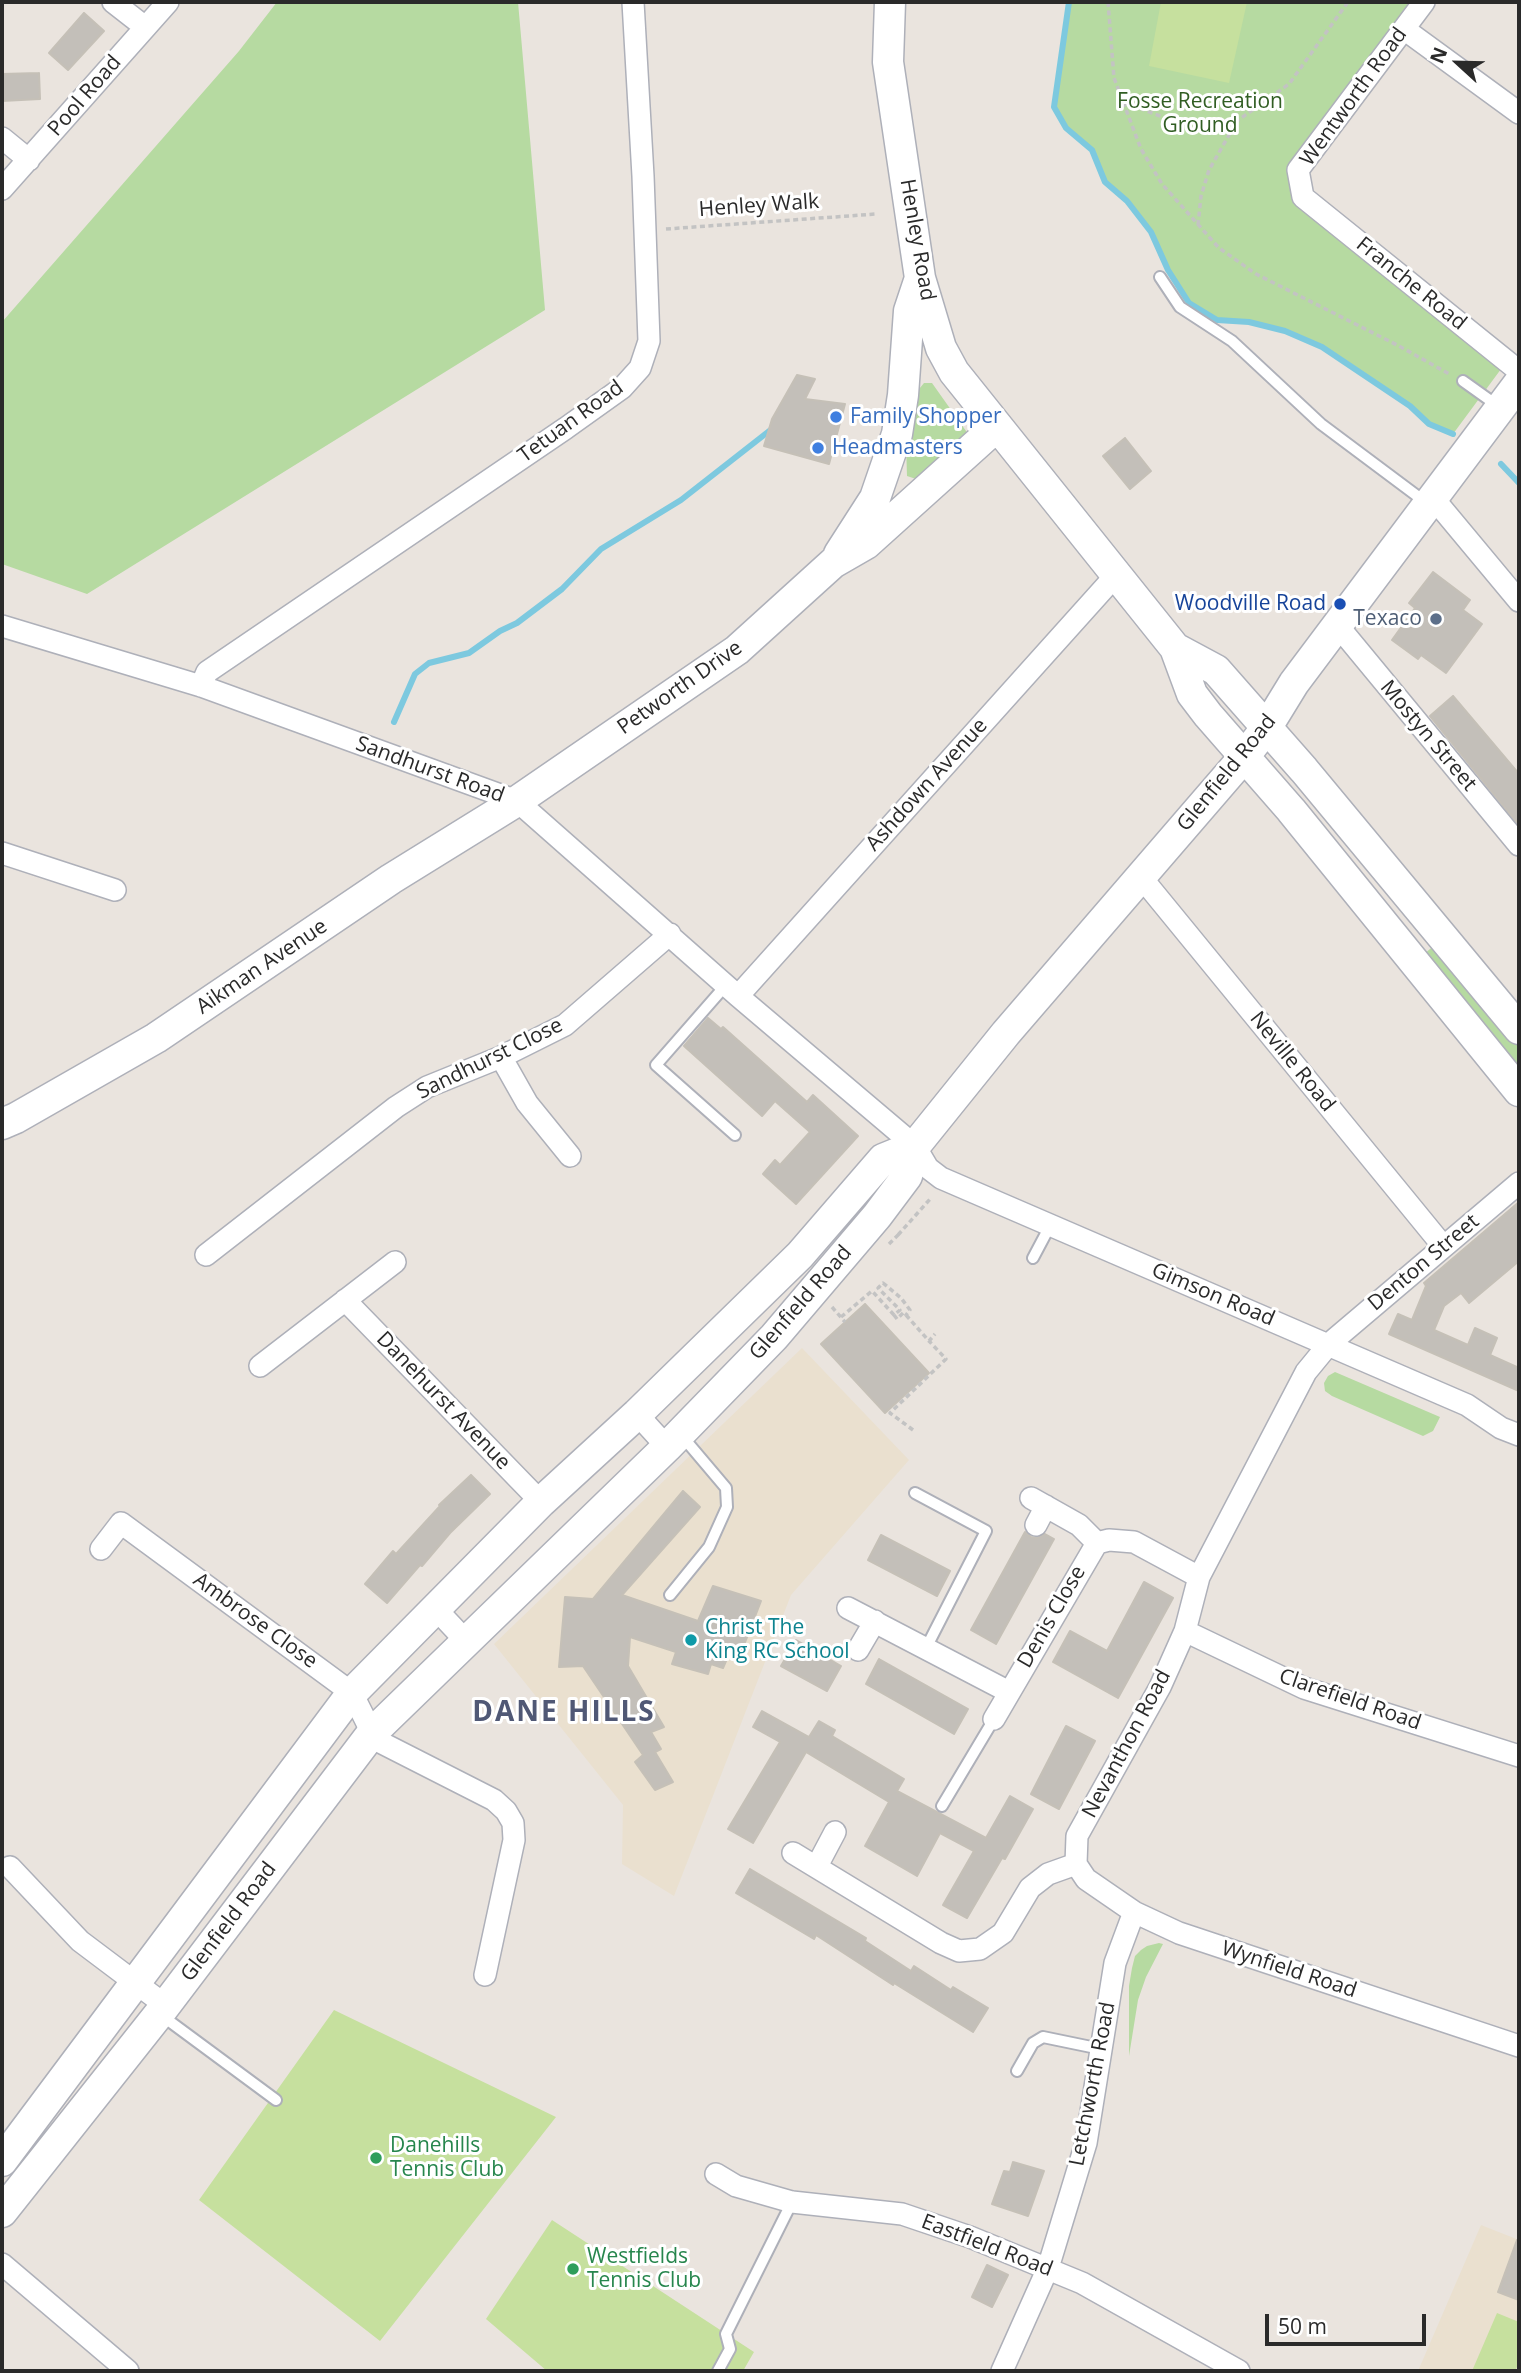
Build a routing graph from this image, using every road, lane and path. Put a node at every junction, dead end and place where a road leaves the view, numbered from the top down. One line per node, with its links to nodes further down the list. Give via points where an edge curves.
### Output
1 (113, 2): 8 (street)
2 (168, 2): 8 (street, Pool Road)
3 (633, 2): 19 (street, Tetuan Road)
4 (890, 2): 21 (street, Henley Road, via 888,62)
5 (1108, 2): 10 (path, via 1114,78)
6 (1348, 2): 12 (path, via 1289,84)
7 (1424, 2): 9 (street, Wentworth Road)
8 (145, 27): 14 (street, Pool Road)
9 (1404, 29): 11 (street); 16 (street, Wentworth Road, via 1298,170)
10 (1124, 102): 12 (path, via 1165,118); 18 (path, via 1141,149 1162,184)
11 (1519, 113)
12 (1237, 121): 18 (path, via 1209,170)
13 (2, 138): 14 (street)
14 (29, 160): 15 (street, Pool Road)
15 (2, 189)
16 (1303, 197): 22 (street, Franche Road)
17 (876, 214): 19 (path, Henley Walk)
18 (1198, 225): 24 (path, via 1219,248 1256,274)
19 (645, 230): 38 (street, Tetuan Road, via 649,341 640,368 622,388 207,672)
20 (1160, 277): 31 (lane, via 1180,307 1232,341 1321,424)
21 (920, 278): 23 (street, Henley Road, via 941,348); 26 (street, Petworth Drive, via 909,310)
22 (1519, 371)
23 (954, 372): 26 (street, via 923,376); 28 (street, Henley Road)
24 (1463, 381): 27 (lane)
25 (1519, 383): 27 (street, Glenfield Road)
26 (902, 395): 29 (street, Petworth Drive)
27 (1501, 408): 31 (street, Glenfield Road)
28 (997, 426): 30 (street, Petworth Drive); 33 (street, Henley Road)
29 (885, 473): 30 (street); 32 (street, Petworth Drive)
30 (916, 500): 32 (street, Petworth Drive, via 866,544)
31 (1432, 502): 34 (street); 36 (street, Glenfield Road)
32 (833, 563): 41 (street, Petworth Drive, via 737,650)
33 (1116, 575): 37 (street, Henley Road); 49 (street, Ashdown Avenue)
34 (1519, 601)
35 (2, 626): 38 (street, Sandhurst Road)
36 (1338, 626): 39 (street, Glenfield Road); 42 (street, Mostyn Street)
37 (1175, 648): 39 (street, Henley Road, via 1216,670); 40 (street, Henley Road, via 1192,694)
38 (201, 686): 41 (street, Sandhurst Road)
39 (1267, 727): 40 (street, Glenfield Road); 46 (street)
40 (1244, 757): 44 (street, Glenfield Road); 48 (street)
41 (517, 801): 47 (street, Sandhurst Road); 53 (street, Aikman Avenue, via 391,879 156,1038)
42 (1519, 845)
43 (2, 853): 45 (street)
44 (1141, 877): 55 (street, Glenfield Road); 61 (street, Neville Road)
45 (115, 890)
46 (1434, 928): 48 (street); 50 (street)
47 (670, 934): 49 (street, Sandhurst Road); 51 (street, Sandhurst Close, via 565,1025)
48 (1405, 950): 52 (street)
49 (732, 990): 54 (lane, via 656,1065); 55 (street, Sandhurst Road)
50 (1519, 1029)
51 (501, 1057): 56 (street, via 527,1104); 62 (street, Sandhurst Close, via 426,1087 396,1107)
52 (1519, 1091)
53 (2, 1124)
54 (736, 1135)
55 (915, 1146): 57 (street, Gimson Road, via 928,1168); 73 (street, Glenfield Road, via 883,1159 800,1255); 76 (street, Glenfield Road, via 907,1176 877,1216 774,1337)
56 (570, 1156)
57 (941, 1178): 59 (street, Gimson Road); 60 (path, via 932,1196)
58 (1519, 1183): 61 (street, Denton Street)
59 (1051, 1224): 63 (lane); 71 (street, Gimson Road)
60 (898, 1235)
61 (1443, 1247): 71 (street, Denton Street)
62 (206, 1255)
63 (1033, 1258)
64 (395, 1262): 65 (street)
65 (345, 1300): 72 (street); 78 (street, Danehurst Avenue)
66 (894, 1315): 67 (path, via 897,1319 904,1312); 67 (path, via 900,1310 878,1288 883,1283 910,1310); 68 (path, via 872,1291)
67 (906, 1315): 70 (path)
68 (841, 1317)
69 (935, 1335): 70 (path)
70 (929, 1341): 74 (path, via 946,1359 890,1413)
71 (1329, 1344): 75 (street, Gimson Road, via 1467,1405); 82 (street, Nevanthon Road, via 1306,1372)
72 (260, 1366)
73 (637, 1414): 76 (street); 78 (street, Glenfield Road)
74 (913, 1430)
75 (1519, 1435)
76 (674, 1440): 83 (lane, via 726,1488 727,1507 709,1547); 88 (street, Glenfield Road)
77 (915, 1493): 89 (lane, via 986,1531)
78 (541, 1502): 84 (street, Glenfield Road)
79 (1036, 1525): 80 (street, Denis Close, via 1039,1502 1079,1525)
80 (1097, 1543): 82 (street, Denis Close, via 1134,1542); 91 (street, Denis Close)
81 (101, 1549): 92 (street, Ambrose Close, via 121,1523)
82 (1199, 1577): 87 (street, Nevanthon Road)
83 (670, 1595)
84 (435, 1608): 88 (street); 92 (street, Glenfield Road)
85 (848, 1608): 86 (street, Denis Close)
86 (875, 1621): 89 (street, Denis Close); 90 (street)
87 (1185, 1631): 95 (street, Clarefield Road, via 1304,1688); 99 (street, Nevanthon Road, via 1160,1687 1077,1836)
88 (466, 1640): 94 (street, Glenfield Road)
89 (926, 1648): 91 (street, Denis Close)
90 (858, 1650)
91 (1009, 1692): 93 (street, Denis Close)
92 (352, 1693): 94 (street, Ambrose Close); 104 (street, Glenfield Road)
93 (994, 1719): 96 (lane)
94 (372, 1733): 103 (street, via 380,1742 494,1800 513,1823 514,1840); 105 (street, Glenfield Road)
95 (1519, 1756)
96 (942, 1806)
97 (835, 1832): 100 (street)
98 (793, 1853): 100 (street)
99 (1076, 1864): 100 (street, via 1048,1874 1030,1888 1003,1933 980,1949 959,1951); 102 (street, Wynfield Road, via 1086,1879)
100 (817, 1866)
101 (10, 1867): 104 (street, via 80,1941)
102 (1133, 1912): 106 (street, Wynfield Road, via 1179,1933); 107 (street, Letchworth Road, via 1115,1963)
103 (485, 1975)
104 (134, 1982): 105 (street); 110 (street, Glenfield Road)
105 (162, 2009): 109 (lane); 113 (street, Glenfield Road)
106 (1519, 2046)
107 (1101, 2049): 108 (lane, via 1043,2037 1033,2043); 115 (street, Letchworth Road, via 1086,2144)
108 (1017, 2071)
109 (276, 2099)
110 (2, 2161)
111 (716, 2174): 112 (street, Eastfield Road, via 736,2186)
112 (792, 2202): 115 (street, Eastfield Road, via 902,2214); 117 (lane, via 726,2334 730,2349)
113 (2, 2212)
114 (2, 2264): 116 (street)
115 (1048, 2268): 118 (street, Letchworth Road); 119 (street, Eastfield Road)
116 (128, 2371)
117 (718, 2371)
118 (1002, 2371)
119 (1239, 2371)

